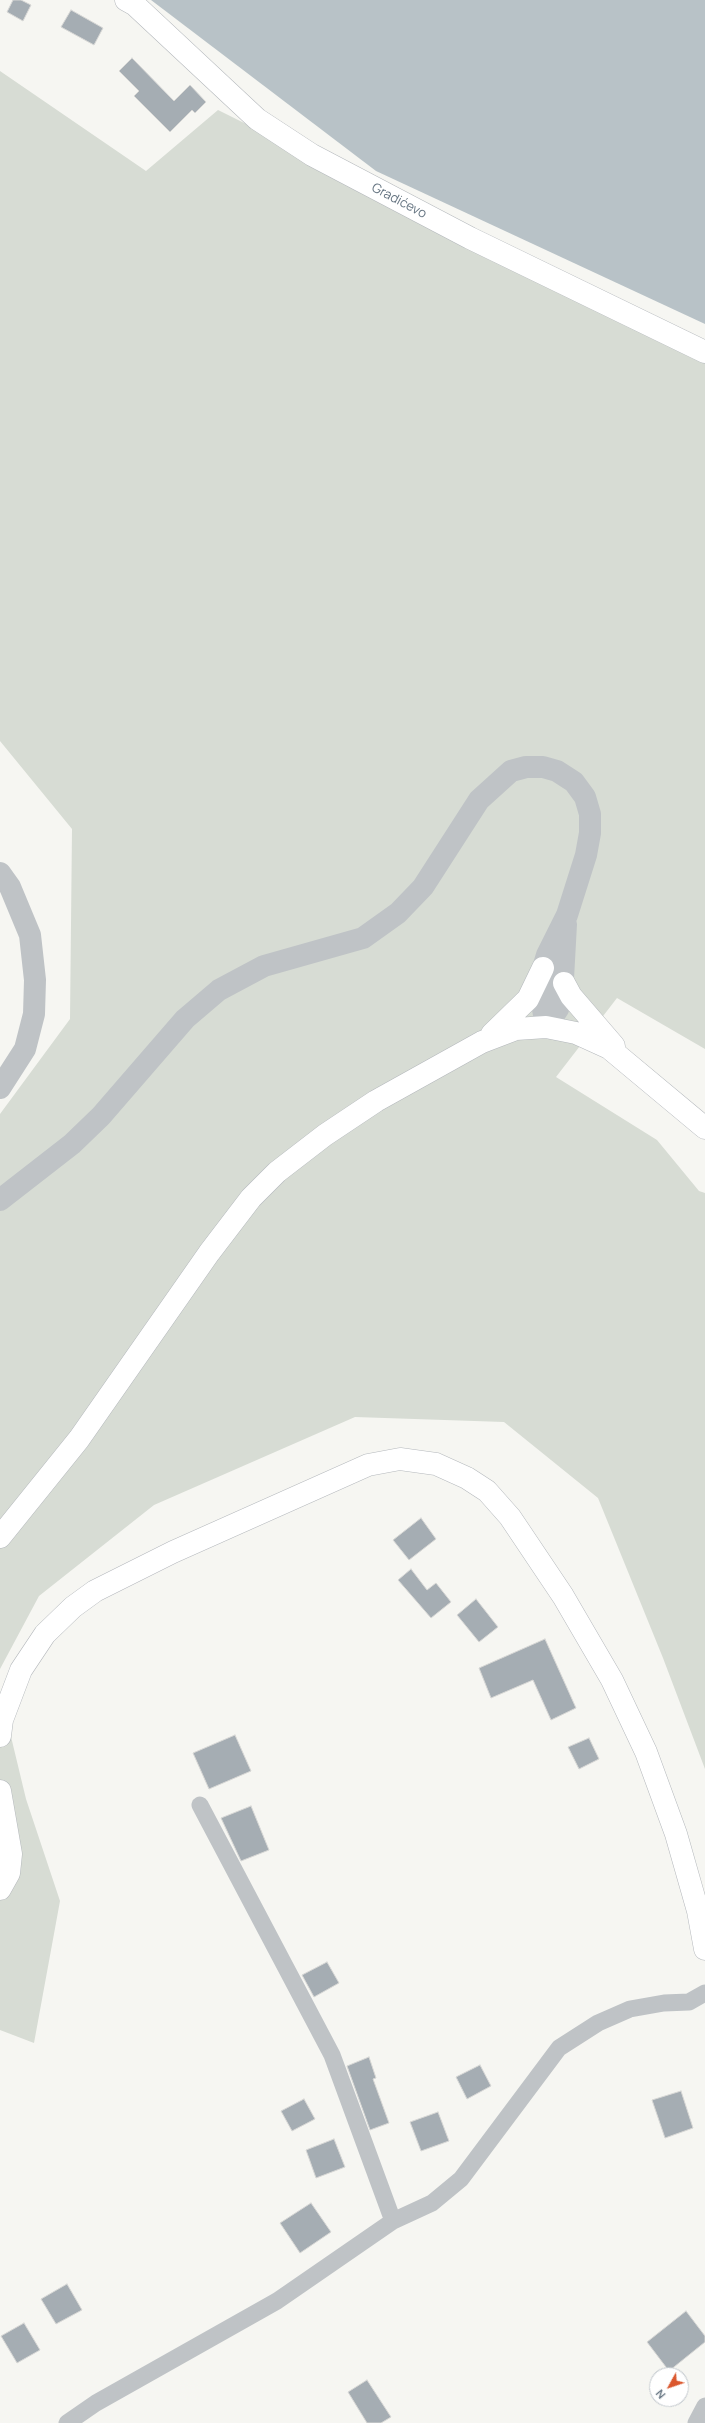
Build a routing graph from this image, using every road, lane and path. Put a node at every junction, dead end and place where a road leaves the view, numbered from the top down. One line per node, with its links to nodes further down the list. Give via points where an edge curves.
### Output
1 (126, 0): 2 (main road, Gradićevo, via 140,10 257,119 312,156 470,238)
2 (705, 352)
3 (0, 873): 10 (street, via 10,887 30,935 35,980 34,1014 25,1049)
4 (566, 915): 5 (street); 6 (street); 12 (street, via 586,855 590,833 590,814 585,797 574,782 557,771 543,767 526,767 511,771 479,800 423,887 398,913 363,938 264,966 219,990 185,1019 87,1130 44,1168)
5 (543, 968): 7 (street, via 541,998); 8 (main road, via 533,991 522,1007)
6 (564, 983): 7 (street, via 558,1009); 9 (main road, via 571,996)
7 (546, 1027): 8 (main road, via 516,1030); 9 (main road, via 576,1033 609,1048)
8 (482, 1042): 13 (main road, via 348,1120 277,1172 251,1198 209,1252 79,1439)
9 (625, 1059): 11 (main road)
10 (0, 1088)
11 (705, 1128)
12 (0, 1200)
13 (0, 1537)
14 (0, 1736): 18 (main road, via 2,1720 21,1670 45,1634 95,1591 173,1552 368,1465 400,1459 436,1464 467,1478 487,1491 510,1517 563,1596 612,1680 646,1752 676,1834 698,1911)
15 (0, 1791): 17 (main road, via 11,1854 9,1872)
16 (200, 1805): 20 (street, via 332,2055)
17 (0, 1889)
18 (705, 1949)
19 (705, 1993): 20 (street, via 689,2002 630,2009 598,2023 559,2048 461,2179 432,2203)
20 (393, 2221): 22 (street, via 277,2301 96,2403)
21 (705, 2406): 23 (street)
22 (67, 2423)
23 (696, 2423)

